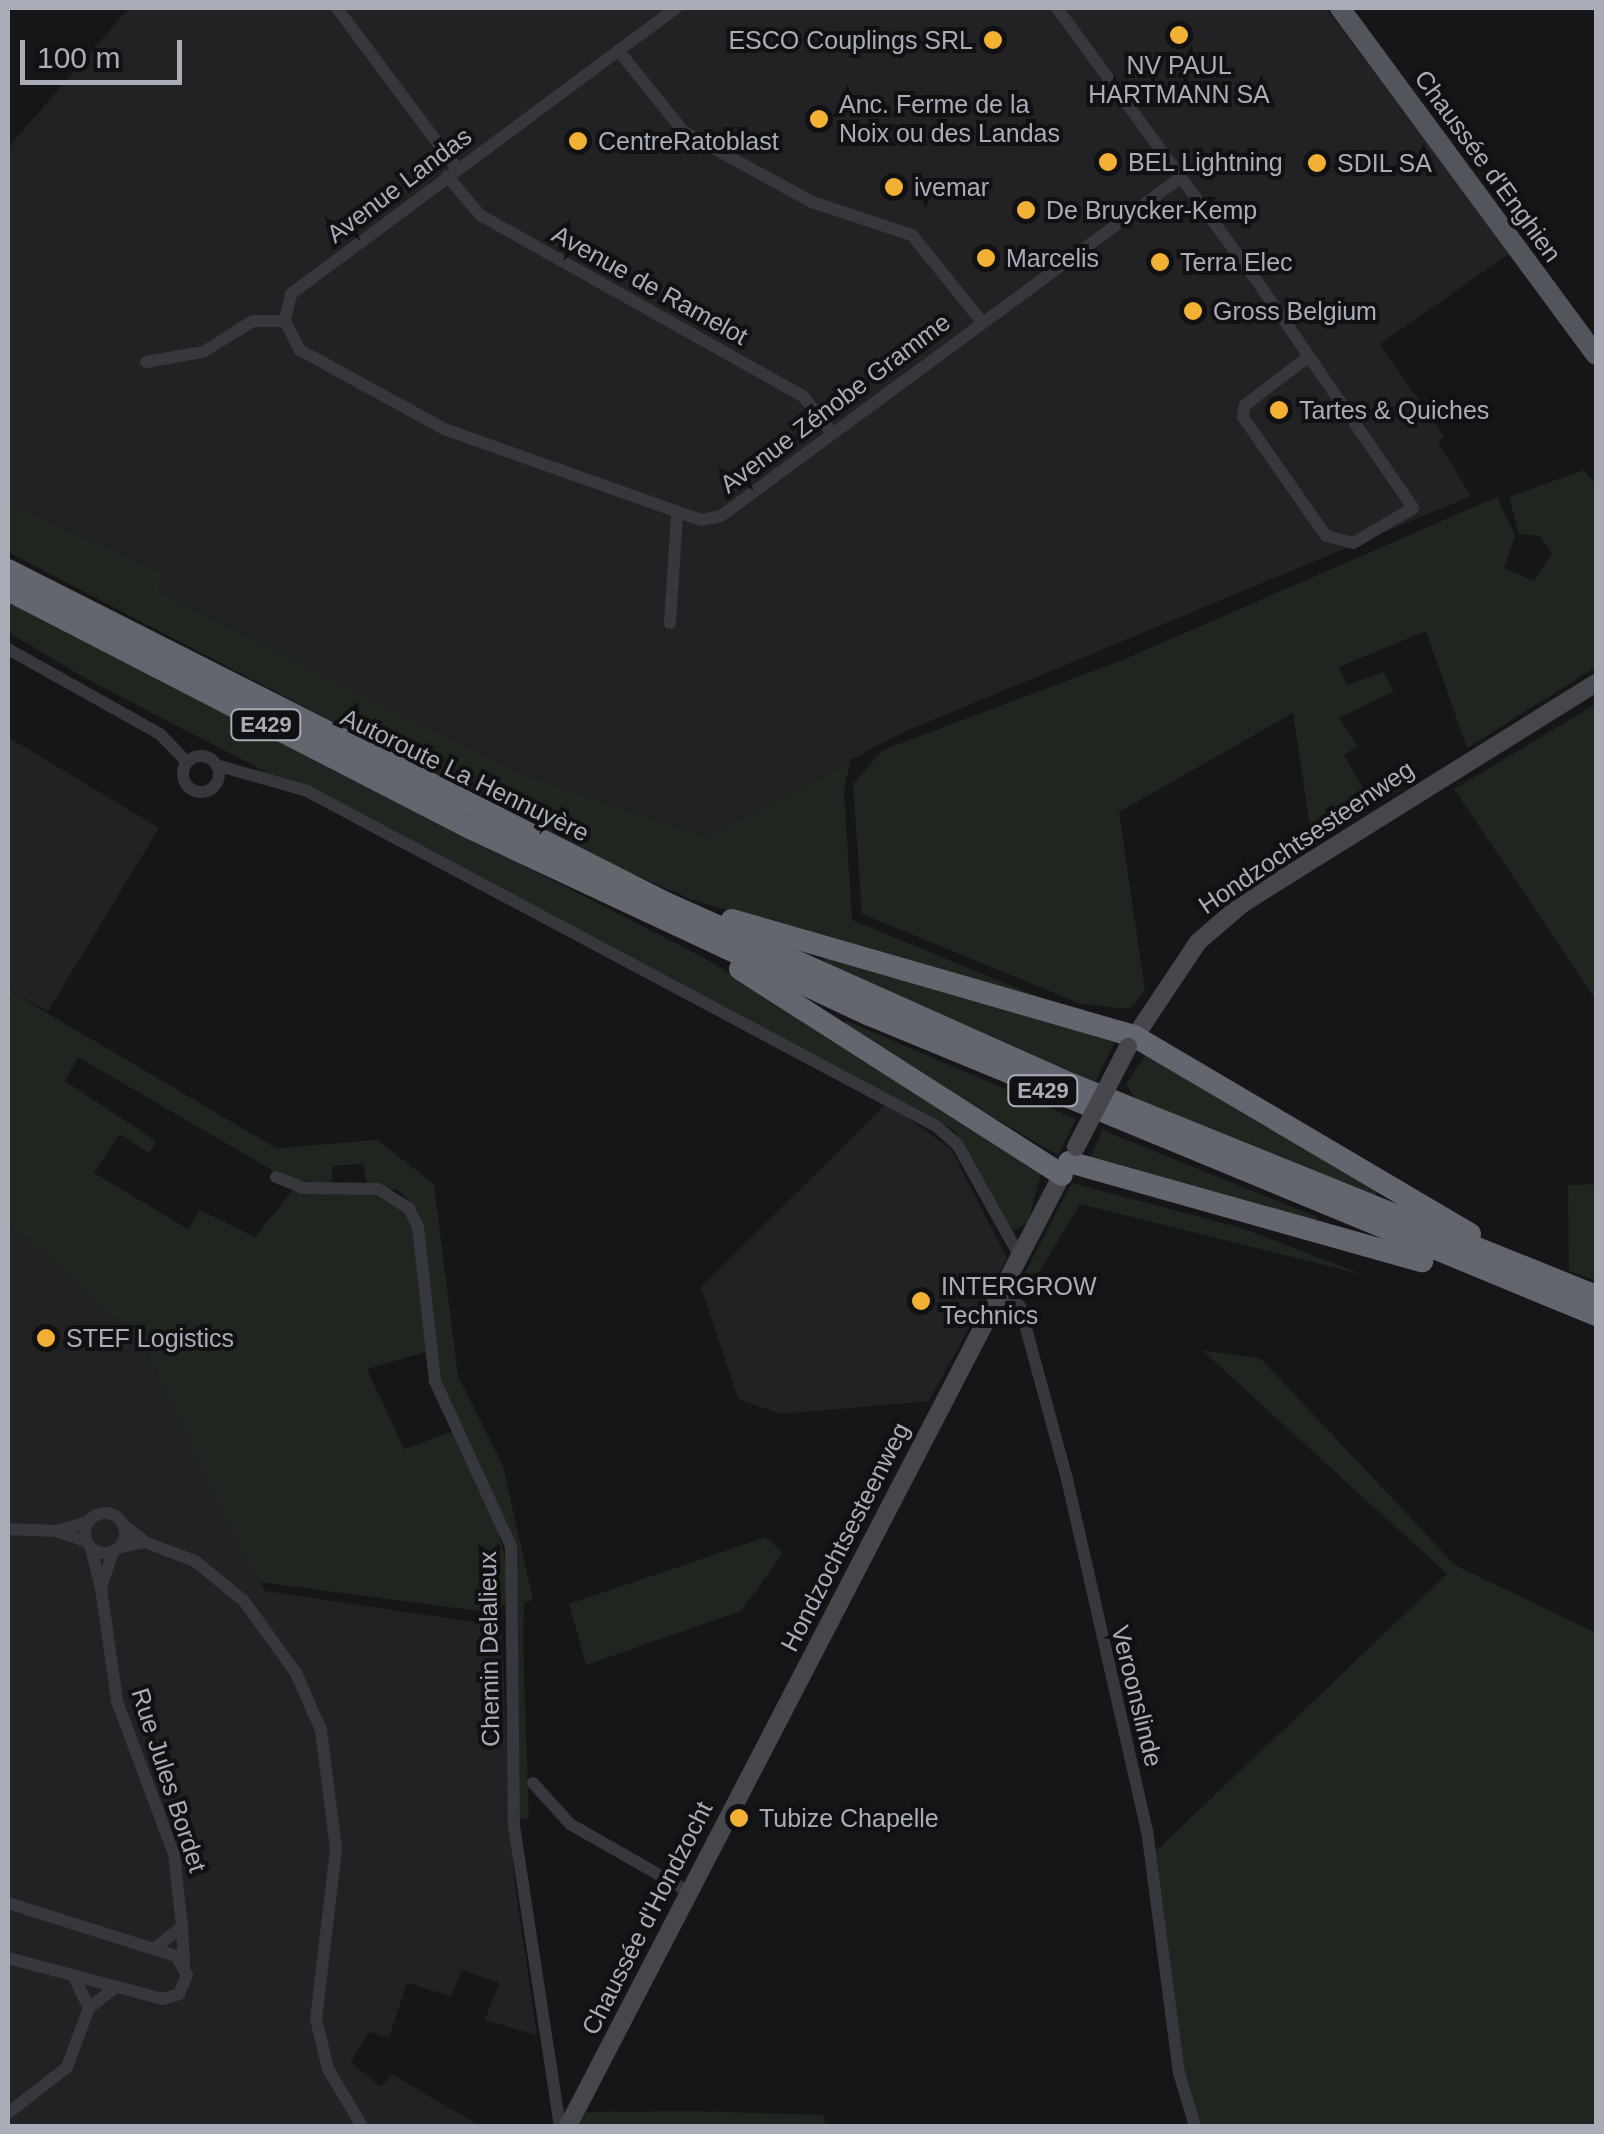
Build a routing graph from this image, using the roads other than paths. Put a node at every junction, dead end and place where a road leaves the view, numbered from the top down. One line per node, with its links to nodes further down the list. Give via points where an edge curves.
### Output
1 (337, 8): 6 (street, Avenue de Ramelot)
2 (676, 8): 5 (street, Avenue Landas)
3 (1058, 8): 7 (street)
4 (1340, 8): 10 (main road, Chaussée d'Enghien)
5 (618, 50): 6 (street, Avenue Landas); 9 (street, via 684,132 812,202 912,235)
6 (452, 172): 8 (street, Avenue Landas, via 291,294); 13 (street, Avenue de Ramelot, via 480,215 802,396)
7 (1180, 178): 9 (street, Avenue Zénobe Gramme); 11 (street)
8 (285, 321): 12 (street, via 253,321 203,352); 14 (street, Avenue Zénobe Gramme, via 300,350 386,403)
9 (982, 322): 13 (street, Avenue Zénobe Gramme)
10 (1596, 355)
11 (1307, 358): 11 (street, via 1245,405 1243,417 1326,536 1352,544 1412,508)
12 (146, 362)
13 (830, 432): 14 (street, Avenue Zénobe Gramme, via 720,516)
14 (677, 514): 17 (street)
15 (8, 570): 22 (highway, Autoroute La Hennuyère / E429)
16 (8, 590): 22 (highway, Autoroute La Hennuyère / E429)
17 (670, 623)
18 (8, 649): 20 (street, via 160,734)
19 (1596, 682): 23 (main road, Hondzochtsesteenweg, via 1242,904 1198,942)
20 (187, 762): 21 (street, via 205,756); 21 (street, via 186,784 200,792 215,786)
21 (216, 764): 26 (street, via 307,791 936,1126 957,1144)
22 (619, 887): 23 (highway); 24 (highway); 27 (highway, E429, via 1071,1084); 28 (highway, E429, via 1067,1102)
23 (1131, 1042): 24 (main road, Hondzochtsesteenweg, bridge); 27 (highway)
24 (1069, 1161): 26 (main road, Hondzochtsesteenweg); 28 (highway)
25 (276, 1177): 53 (street, Chemin Delalieux, via 304,1188 378,1189 409,1208 418,1227 435,1381 511,1546 513,1820)
26 (1019, 1255): 29 (main road, Hondzochtsesteenweg)
27 (1518, 1266): 30 (highway, E429)
28 (1477, 1270): 31 (highway, E429)
29 (1002, 1287): 40 (main road, Hondzochtsesteenweg); 54 (street, Veroonslinde, via 1020,1306 1066,1479 1146,1830 1179,2073)
30 (1596, 1296)
31 (1596, 1315)
32 (88, 1522): 33 (street, via 106,1513); 35 (street); 37 (street)
33 (123, 1524): 36 (street); 38 (street)
34 (8, 1529): 35 (street)
35 (56, 1531): 37 (street)
36 (145, 1542): 38 (street); 52 (street, via 195,1561 244,1602 296,1674 321,1730 336,1849 316,2019 328,2070)
37 (89, 1545): 38 (street); 39 (street, Rue Jules Bordet)
38 (116, 1549): 39 (street)
39 (102, 1588): 44 (street, Rue Jules Bordet, via 117,1702 174,1854)
40 (772, 1733): 42 (main road, Chaussée d'Hondzocht)
41 (526, 1802): 42 (street, via 532,1783 570,1824)
42 (689, 1892): 53 (main road, Chaussée d'Hondzocht)
43 (8, 1903): 45 (street)
44 (182, 1926): 45 (street); 47 (street, Rue Jules Bordet)
45 (154, 1949): 47 (street)
46 (8, 1958): 48 (street)
47 (184, 1964): 49 (street, via 184,1987 170,1998)
48 (73, 1974): 49 (street); 50 (street)
49 (116, 1987): 50 (street)
50 (90, 2008): 51 (street, via 67,2067)
51 (8, 2113)
52 (362, 2126)
53 (564, 2126)
54 (1195, 2126)

